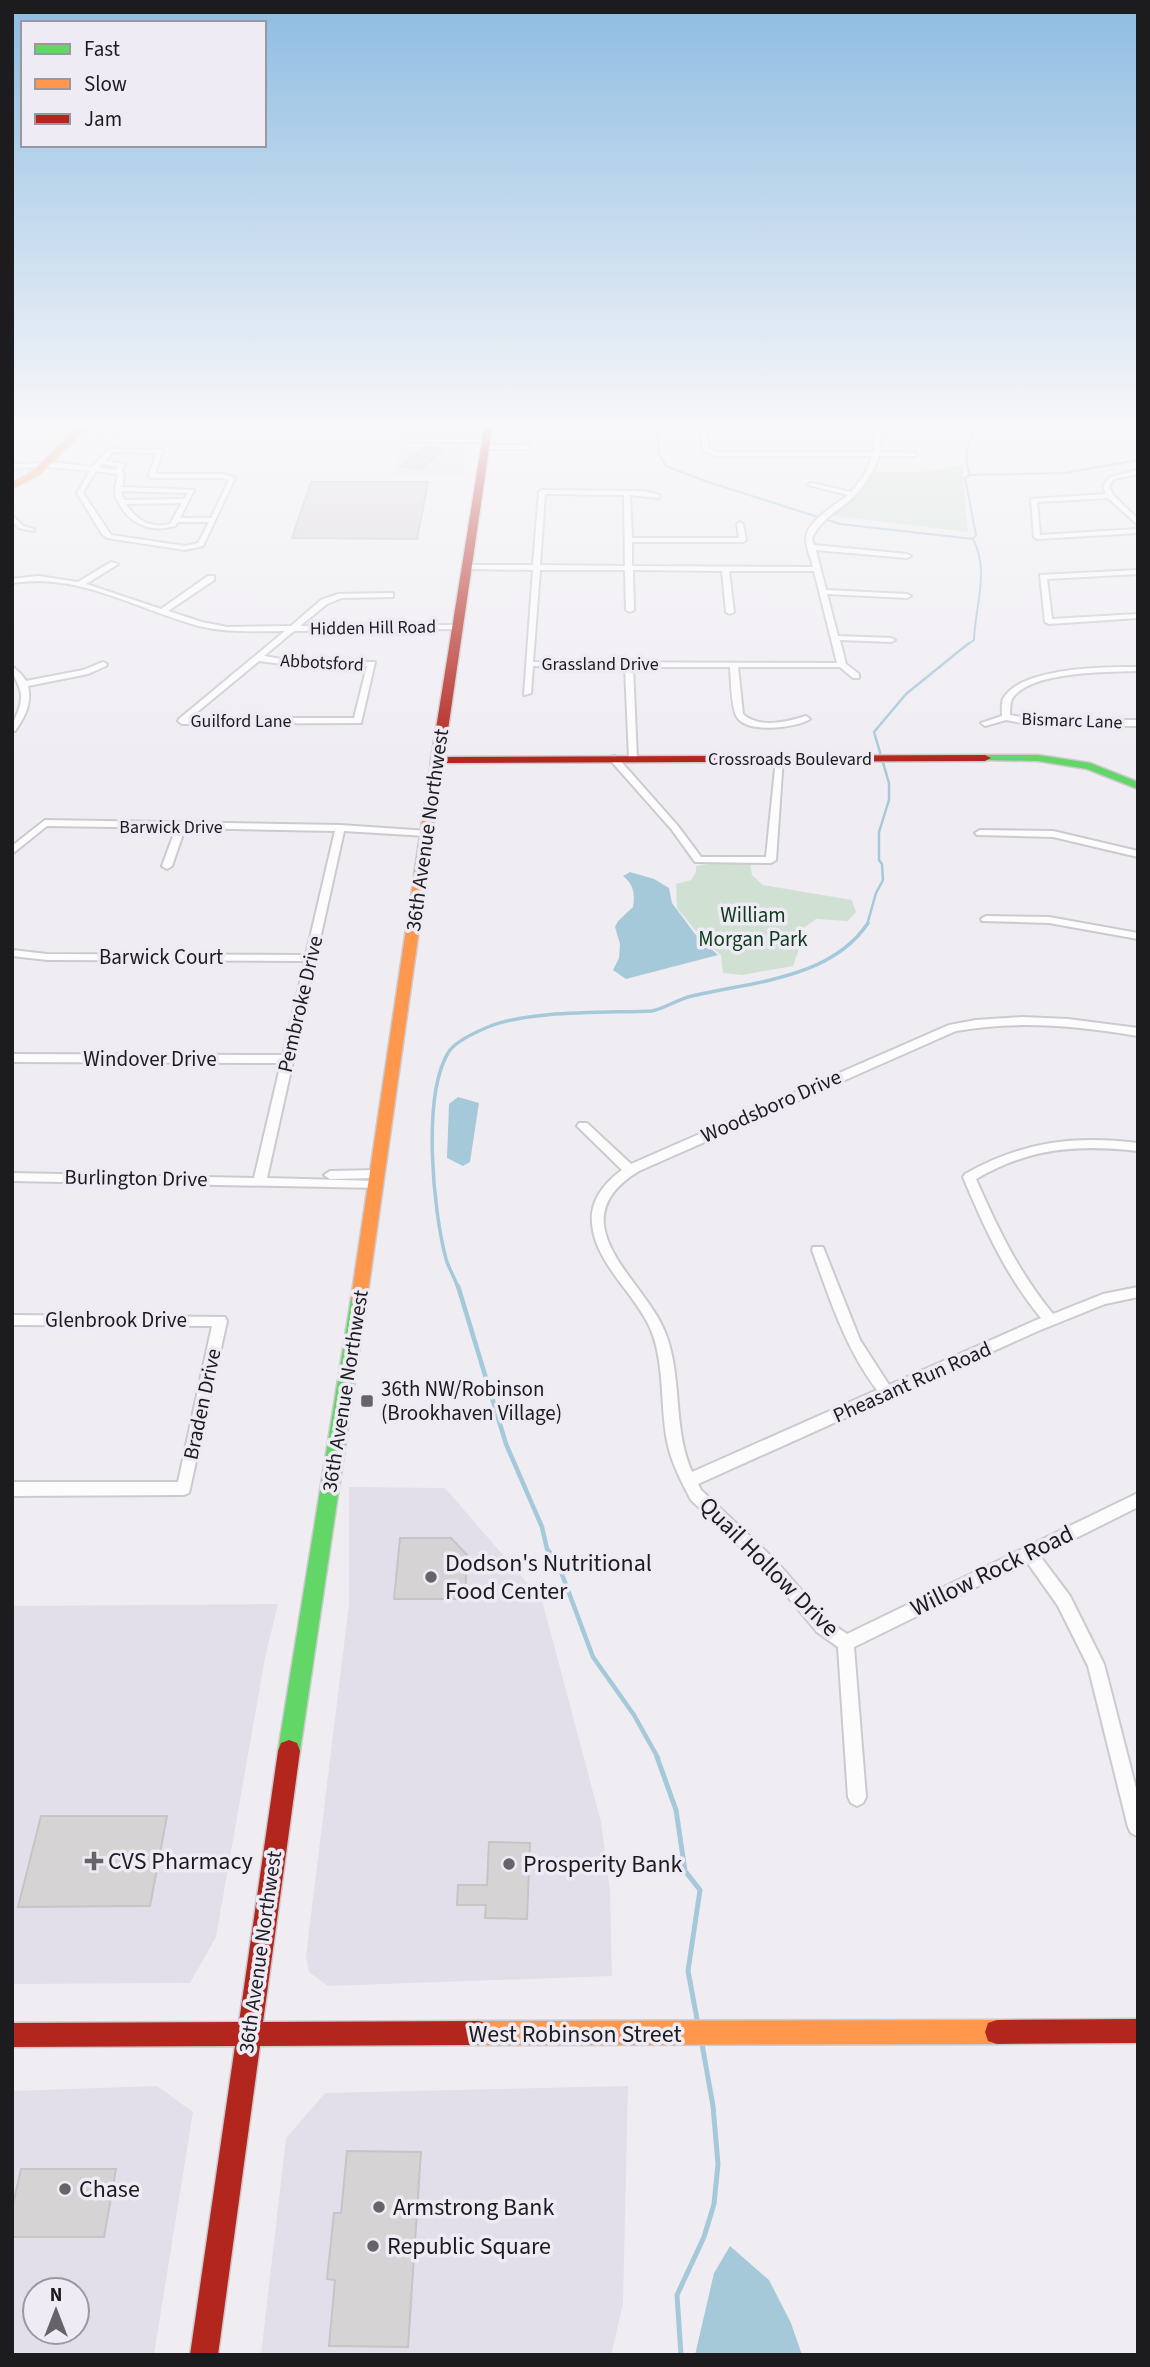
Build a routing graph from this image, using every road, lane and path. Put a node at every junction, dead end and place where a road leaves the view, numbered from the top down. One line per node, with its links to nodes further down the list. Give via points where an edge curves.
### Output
1 (120, 538): 2 (street, via 194,548)
2 (204, 538)
3 (472, 538): 11 (main road, 36th Avenue Northwest)
4 (538, 538): 12 (street, Grassland Drive)
5 (743, 538): 7 (street)
6 (809, 538): 8 (street)
7 (629, 540): 13 (street)
8 (811, 547): 9 (street); 15 (street)
9 (907, 556)
10 (114, 564): 20 (street)
11 (468, 567): 12 (street); 29 (main road, 36th Avenue Northwest)
12 (535, 568): 13 (street); 34 (street, Grassland Drive)
13 (630, 568): 14 (street); 24 (street)
14 (725, 569): 15 (street); 26 (street)
15 (817, 569): 21 (street)
16 (1138, 572): 17 (street)
17 (1043, 577): 27 (street, via 1049,622)
18 (211, 578): 25 (street)
19 (12, 581): 20 (street, Hidden Hill Road, via 47,577)
20 (80, 584): 25 (street, Hidden Hill Road)
21 (824, 592): 23 (street); 30 (street)
22 (390, 595): 28 (street, Guilford Lane, via 330,599)
23 (906, 596)
24 (630, 610)
25 (161, 612): 28 (street, Hidden Hill Road, via 215,627)
26 (730, 612)
27 (1138, 616)
28 (291, 630): 29 (street, Hidden Hill Road); 32 (street, Guilford Lane)
29 (456, 630): 54 (main road, 36th Avenue Northwest)
30 (835, 638): 31 (street); 37 (street)
31 (891, 640)
32 (258, 658): 47 (street, Abbotsford, via 298,664 372,664); 47 (street, Guilford Lane, via 182,721)
33 (103, 664): 41 (street)
34 (530, 664): 35 (street, Grassland Drive); 42 (street)
35 (629, 664): 36 (street, Grassland Drive); 52 (street)
36 (734, 665): 37 (street, Grassland Drive); 46 (street, via 743,719 756,724)
37 (842, 665): 40 (street)
38 (12, 668): 41 (street)
39 (1138, 670): 45 (street, via 1069,672 1038,680 1006,701)
40 (856, 676)
41 (24, 684): 44 (street)
42 (527, 694)
43 (12, 708): 44 (street)
44 (25, 708): 50 (street)
45 (1006, 718): 48 (street); 49 (street, Bismarc Lane, via 1038,723)
46 (806, 719)
47 (358, 721)
48 (985, 723)
49 (1138, 723)
50 (12, 729)
51 (614, 759): 52 (main road, Crossroads Boulevard); 53 (street, via 698,860 771,860); 54 (main road, Crossroads Boulevard)
52 (633, 759): 53 (main road, Crossroads Boulevard)
53 (780, 759): 55 (main road, Crossroads Boulevard, via 1028,758 1101,769)
54 (437, 760): 58 (main road, 36th Avenue Northwest)
55 (1138, 786)
56 (181, 827): 57 (street, Barwick Drive); 60 (street, Barwick Drive, via 45,823); 62 (street)
57 (340, 828): 58 (street, Barwick Drive); 66 (street, Pembroke Drive)
58 (426, 829): 75 (main road, 36th Avenue Northwest)
59 (980, 833): 61 (street, via 1053,834)
60 (12, 851)
61 (1138, 855)
62 (167, 866)
63 (986, 919): 64 (street, via 1049,920)
64 (1138, 936)
65 (12, 953): 66 (street, Barwick Court)
66 (311, 958): 69 (street, Pembroke Drive)
67 (1138, 1032): 72 (street, Woodsboro Drive, via 1031,1019 953,1028)
68 (12, 1058): 69 (street, Windover Drive)
69 (287, 1059): 74 (street, Pembroke Drive)
70 (583, 1126): 72 (street)
71 (1138, 1147): 79 (street, via 1055,1144 1006,1157 969,1177 1008,1263)
72 (629, 1170): 81 (street, Woodsboro Drive, via 605,1191 597,1226 653,1320)
73 (12, 1177): 74 (street, Burlington Drive)
74 (260, 1180): 75 (street, Burlington Drive)
75 (377, 1180): 93 (main road, 36th Avenue Northwest)
76 (818, 1250): 82 (street, via 849,1336)
77 (1138, 1292): 79 (street, Pheasant Run Road, via 1103,1299)
78 (12, 1320): 80 (street, Glenbrook Drive)
79 (1050, 1320): 82 (street, Pheasant Run Road)
80 (220, 1321): 84 (street, Braden Drive)
81 (667, 1368): 83 (street, Quail Hollow Drive, via 674,1437)
82 (887, 1393): 83 (street, Pheasant Run Road)
83 (688, 1481): 88 (street, Quail Hollow Drive, via 823,1627)
84 (184, 1488): 85 (street)
85 (12, 1489)
86 (1138, 1500): 87 (street, Willow Rock Road)
87 (1029, 1553): 88 (street, Willow Rock Road); 90 (street, via 1064,1601 1096,1664)
88 (846, 1643): 89 (street)
89 (857, 1797)
90 (1137, 1827)
91 (1138, 2031): 93 (main road, West Robinson Street)
92 (12, 2035): 93 (main road, West Robinson Street)
93 (248, 2035): 94 (main road, 36th Avenue Northwest)
94 (204, 2355)

